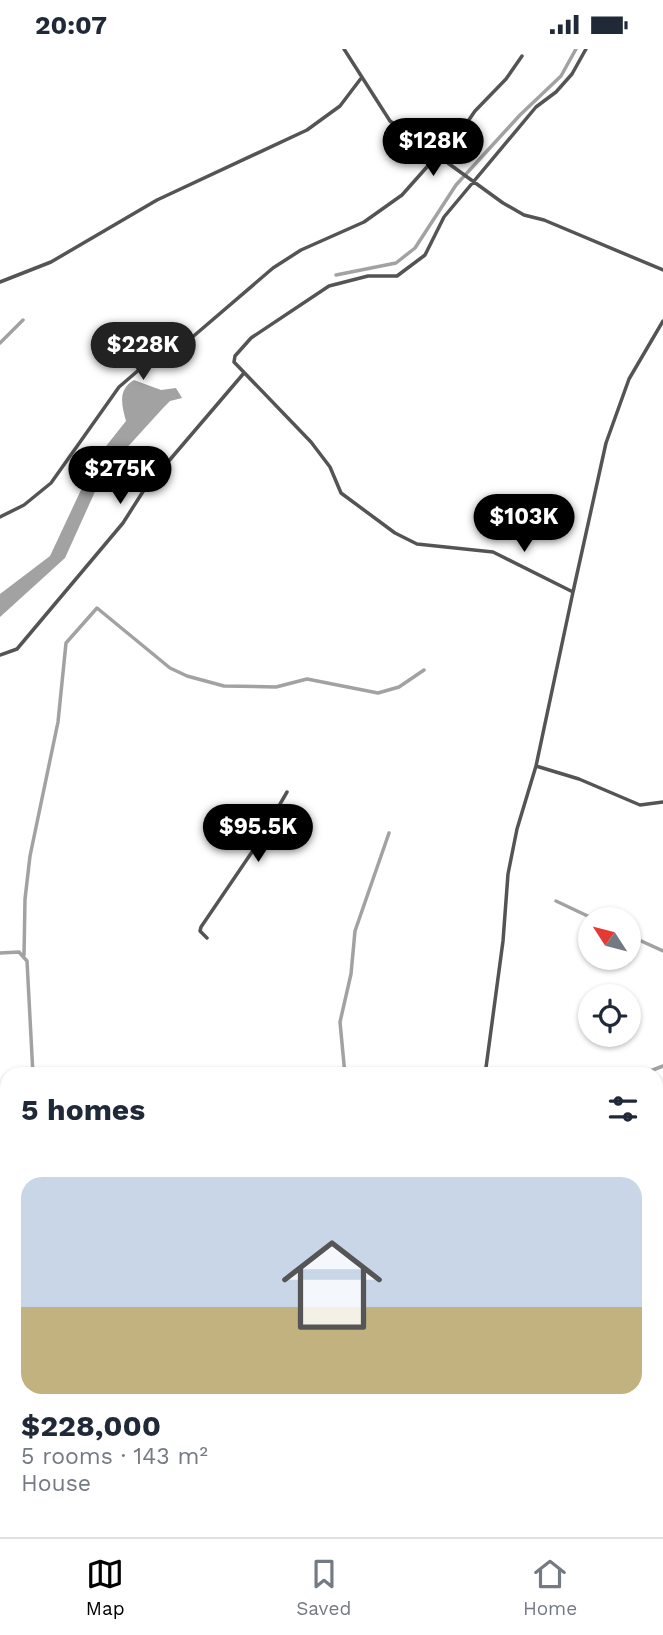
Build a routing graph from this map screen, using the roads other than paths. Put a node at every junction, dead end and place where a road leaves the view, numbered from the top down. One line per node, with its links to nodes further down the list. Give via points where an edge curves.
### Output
1 (344, 49): 4 (street)
2 (586, 49): 6 (street, via 572,74 536,107)
3 (522, 55): 5 (street)
4 (362, 77): 5 (street, via 390,121); 8 (street, via 320,123 157,200 51,262)
5 (439, 157): 6 (street); 11 (street, via 402,195 273,268 189,340 128,378 51,483)
6 (474, 182): 7 (street, via 524,215); 10 (street, via 444,217 425,255 397,276 368,276 329,286 289,312 235,355 234,362)
7 (663, 270)
8 (0, 282)
9 (663, 321): 12 (street, via 629,379 606,443)
10 (244, 373): 12 (street, via 311,442 330,467 341,493 395,533 417,544 493,552); 13 (street, via 18,649)
11 (0, 517)
12 (573, 592): 14 (street)
13 (0, 655)
14 (536, 766): 16 (street, via 640,805); 20 (street, via 508,874)
15 (288, 792): 17 (street)
16 (663, 803)
17 (270, 820): 18 (street); 19 (street, via 201,927)
18 (302, 827)
19 (207, 938)
20 (486, 1067)

